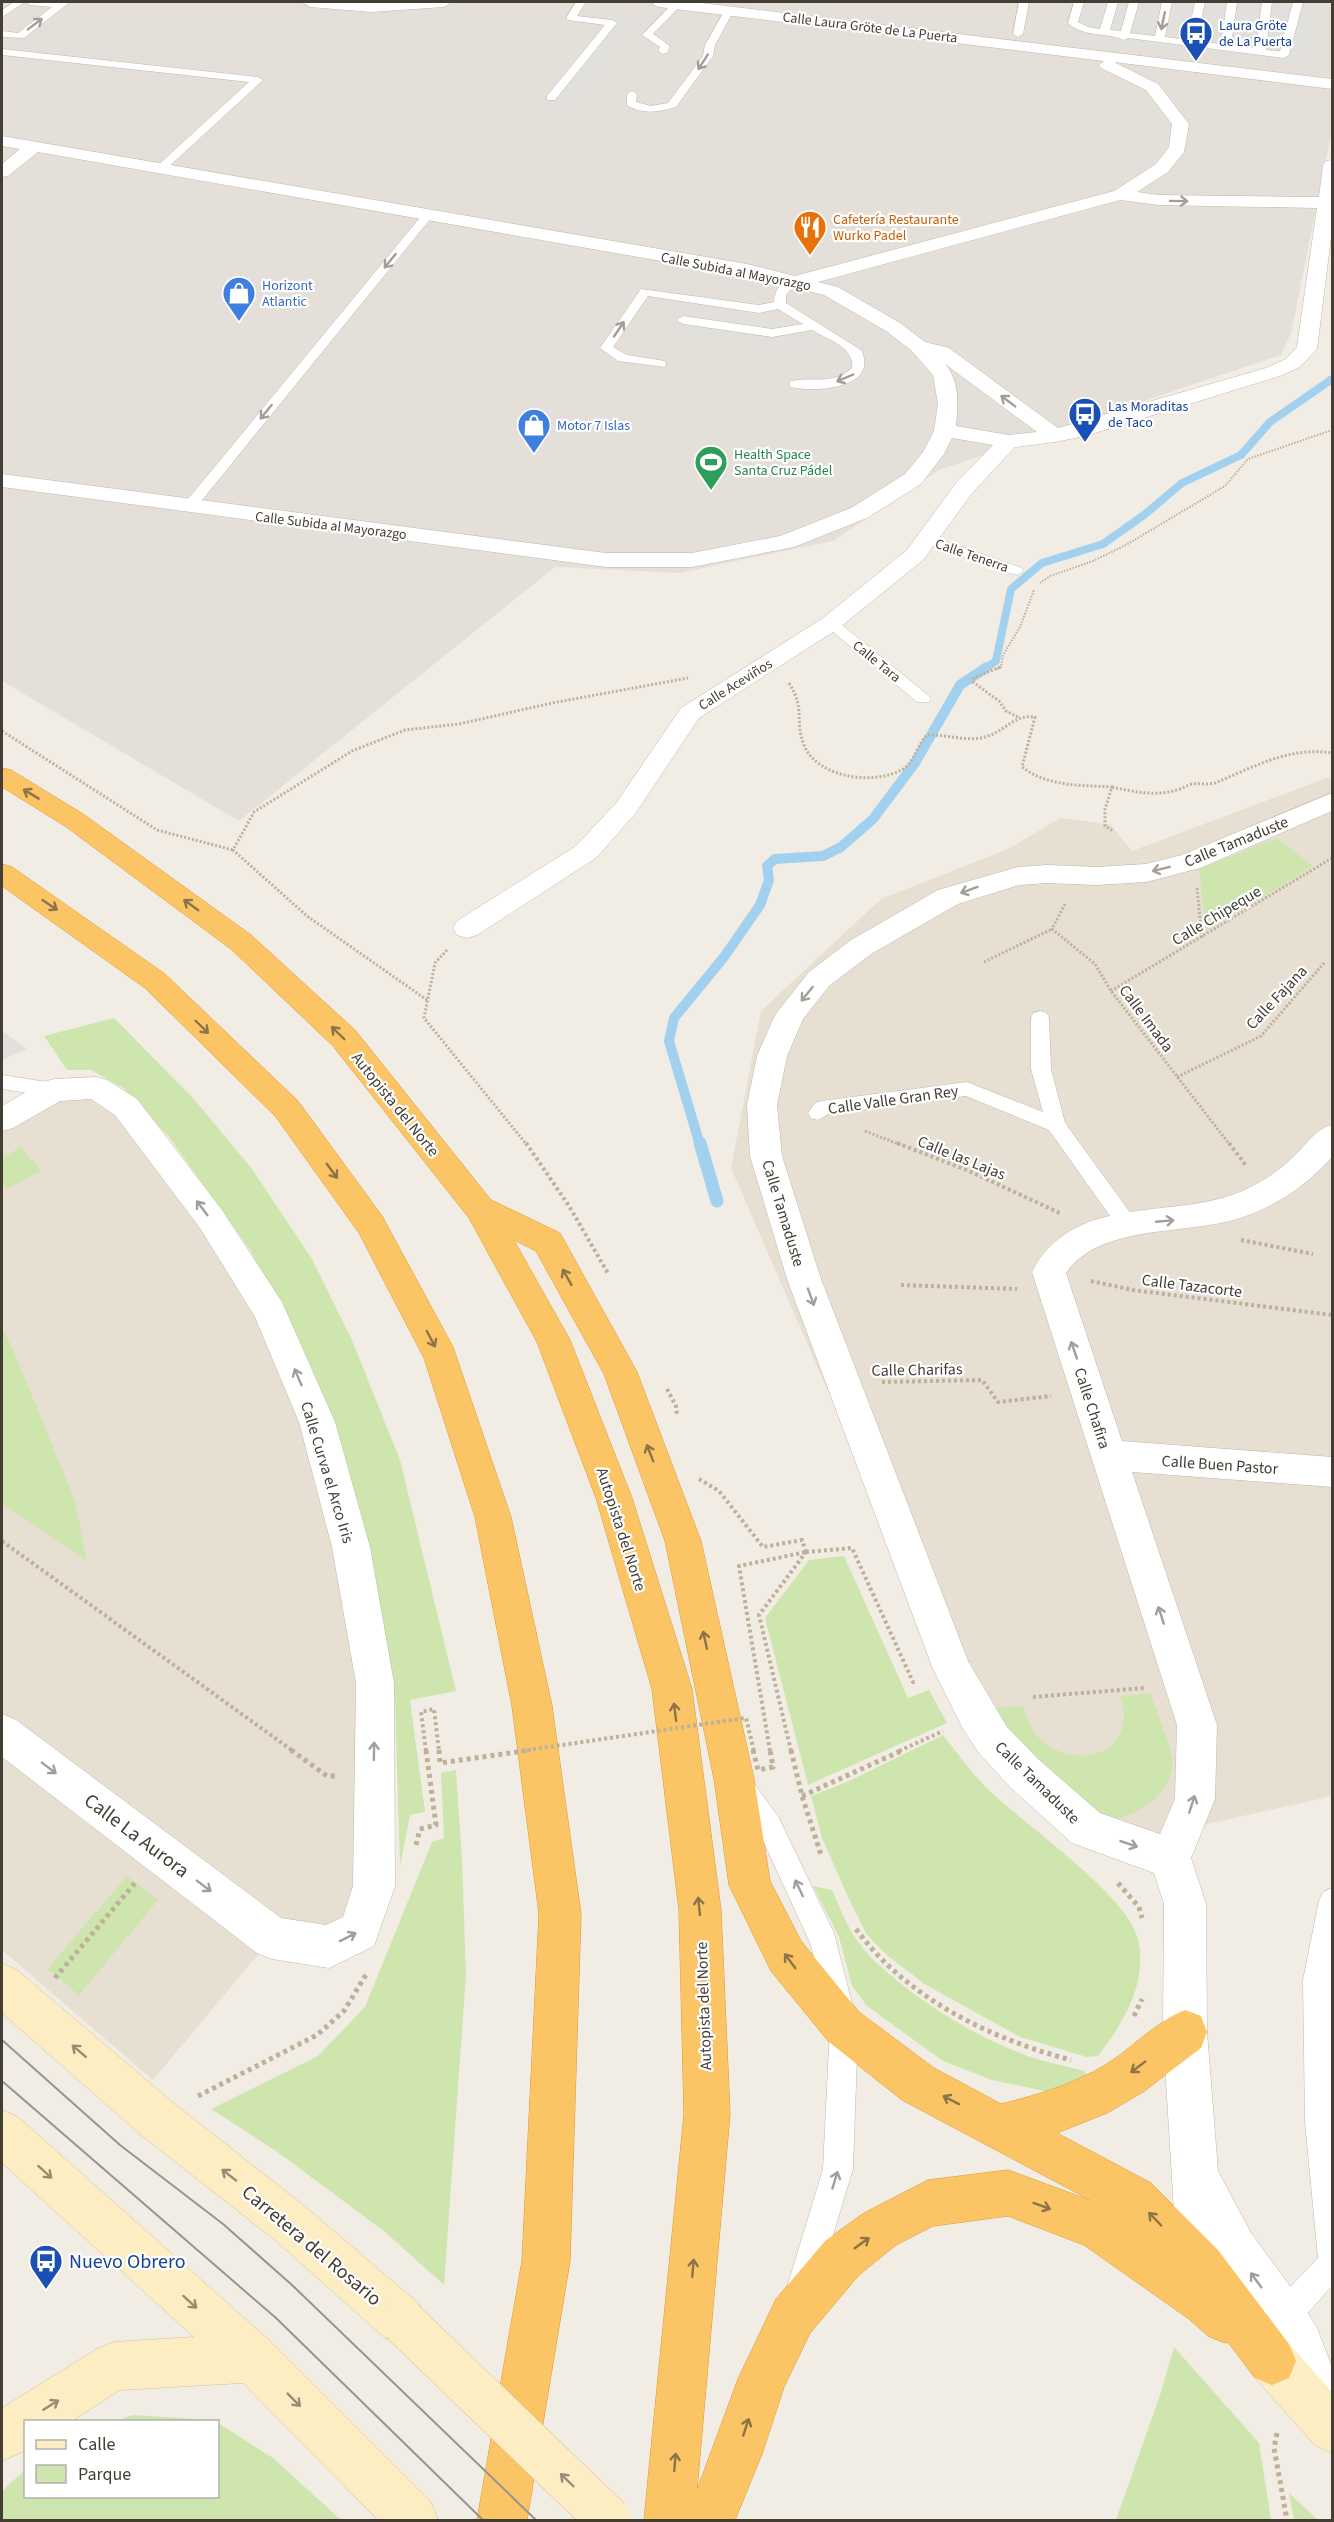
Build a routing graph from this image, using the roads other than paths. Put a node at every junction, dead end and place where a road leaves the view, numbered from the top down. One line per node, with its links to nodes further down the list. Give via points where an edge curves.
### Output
1 (20, 2): 19 (lane)
2 (30, 2): 16 (lane)
3 (310, 2): 4 (street, via 371,7)
4 (444, 2)
5 (581, 2): 33 (lane, via 571,18 612,23)
6 (659, 2): 17 (street, Calle Laura Gröte de La Puerta)
7 (1024, 2): 21 (lane)
8 (1079, 2): 22 (lane, via 1073,23)
9 (1113, 2): 22 (lane)
10 (1134, 2): 23 (lane)
11 (1167, 2): 24 (lane, one-way to 24)
12 (1200, 2): 25 (lane)
13 (1232, 2): 26 (lane)
14 (1267, 2): 30 (lane)
15 (1298, 2): 30 (lane, via 1284,55)
16 (63, 3): 20 (lane, one-way to 16, via 20,36)
17 (677, 4): 18 (street, Calle Laura Gröte de La Puerta); 27 (lane, via 647,36 665,46)
18 (729, 10): 29 (street, Calle Laura Gröte de La Puerta); 32 (lane, one-way to 32, via 708,56 672,105 652,109 634,106)
19 (2, 14)
20 (2, 34)
21 (1018, 34)
22 (1104, 34): 23 (lane)
23 (1124, 37): 24 (lane)
24 (1159, 41): 25 (lane)
25 (1191, 45): 26 (lane)
26 (1225, 49): 30 (lane)
27 (663, 51)
28 (2, 52): 37 (lane, via 258,80)
29 (1080, 53): 31 (street, Calle Laura Gröte de La Puerta); 39 (street, Calle Laura Gröte de La Puerta, via 1152,87 1181,124 1178,148 1162,168)
30 (1260, 53)
31 (1332, 84)
32 (632, 94)
33 (551, 98)
34 (2, 141): 35 (street, Calle Subida al Mayorazgo)
35 (34, 147): 37 (street, Calle Subida al Mayorazgo); 38 (street)
36 (1332, 165): 40 (street)
37 (160, 169): 41 (street, Calle Subida al Mayorazgo)
38 (2, 172)
39 (1120, 195): 40 (street, one-way to 40, via 1159,200); 42 (street, Calle Laura Gröte de La Puerta)
40 (1327, 203): 50 (street, via 1307,349 1302,356 1273,372)
41 (427, 216): 42 (street, Calle Subida al Mayorazgo); 53 (lane, one-way to 53)
42 (795, 281): 43 (lane, via 780,295); 46 (street, Calle Subida al Mayorazgo, via 831,291)
43 (780, 305): 45 (lane); 47 (lane, one-way to 43, via 623,358 606,348 645,292 759,309)
44 (683, 320): 45 (lane, via 772,333)
45 (812, 326): 48 (lane, one-way to 48, via 855,350 860,360 858,369 854,375 831,384)
46 (918, 346): 49 (street, Calle Subida al Mayorazgo, via 943,374 948,404); 50 (street, one-way to 46, via 942,352)
47 (660, 364)
48 (796, 384)
49 (945, 431): 51 (street); 53 (street, Calle Subida al Mayorazgo, via 914,479 859,513 786,542 692,560 606,560)
50 (1055, 436): 51 (street)
51 (1009, 441): 54 (street, Calle Aceviños, via 965,487)
52 (2, 481): 53 (street, Calle Subida al Mayorazgo)
53 (189, 507)
54 (927, 539): 55 (lane, Calle Tenerra); 56 (street, Calle Aceviños, via 915,555)
55 (1017, 570)
56 (831, 623): 57 (lane, Calle Tara); 61 (street, Calle Aceviños, via 690,713 626,808 586,852)
57 (923, 699)
58 (2, 776): 69 (highway, Autopista del Norte, one-way to 58, via 344,1038 241,942 74,820)
59 (1332, 801): 74 (street, Calle Tamaduste, one-way to 74, via 1190,862 1146,873 1018,876 948,897 861,947 819,979 790,1015 772,1056 762,1105 766,1156 804,1279 952,1669 976,1716 1024,1773 1088,1829)
60 (2, 873): 94 (highway, one-way to 94, via 155,981 287,1109 371,1226 441,1357 493,1517 532,1706 560,1914 546,2261)
61 (467, 928)
62 (1040, 1018): 67 (lane, via 1041,1069)
63 (2, 1082): 64 (lane)
64 (54, 1090): 66 (street, Calle Curva el Arco Iris); 76 (street, Calle Curva el Arco Iris, one-way to 64, via 329,1947 358,1931 374,1886 375,1683 351,1546 317,1422 270,1312 211,1219 126,1107 96,1088)
65 (818, 1113): 67 (lane, Calle Valle Gran Rey, via 822,1108 967,1089)
66 (2, 1120)
67 (1056, 1125): 70 (lane)
68 (1332, 1136): 70 (street, one-way to 68, via 1234,1208 1267,1194 1305,1167)
69 (480, 1209): 78 (highway, one-way to 69, via 786,1956 750,1885 734,1779 683,1541 620,1372 548,1242); 96 (highway, Autopista del Norte, one-way to 69, via 707,2114 700,1910 672,1689 614,1498 553,1340)
70 (1127, 1224): 71 (street, Calle Chafira, one-way to 70, via 1052,1281 1055,1258 1063,1250 1093,1234)
71 (1108, 1455): 72 (street, Calle Buen Pastor); 74 (street, Calle Chafira, one-way to 71, via 1195,1799 1197,1725)
72 (1332, 1472)
73 (2, 1733): 76 (street, Calle La Aurora, one-way to 76)
74 (1170, 1858): 79 (street, via 1185,1904)
75 (1332, 1901): 83 (lane, via 1317,1980 1319,2122)
76 (272, 1938)
77 (16, 1997): 95 (main road, Carretera del Rosario, one-way to 77, bridge, via 402,2321)
78 (844, 2027): 80 (highway, one-way to 78, via 918,2084); 86 (lane, one-way to 78, via 838,2169)
79 (1185, 2032): 80 (highway, one-way to 80, via 1118,2082 1079,2102); 82 (street)
80 (1002, 2126): 85 (highway, one-way to 80, via 1135,2199)
81 (2, 2133): 88 (main road, one-way to 88)
82 (1195, 2176): 85 (street); 87 (street, one-way to 82)
83 (1332, 2255)
84 (1332, 2265): 87 (lane)
85 (1203, 2284): 86 (highway, one-way to 85, via 842,2258 880,2229 928,2203 1008,2193 1099,2227); 87 (highway)
86 (793, 2316): 97 (highway, one-way to 86, via 762,2379)
87 (1282, 2352): 91 (main road); 91 (street, via 1300,2345)
88 (253, 2358): 89 (main road, one-way to 88, via 114,2366); 93 (main road, one-way to 93)
89 (28, 2420)
90 (24, 2422): 92 (main road, one-way to 90)
91 (1331, 2426)
92 (2, 2436)
93 (413, 2520)
94 (502, 2520)
95 (609, 2520)
96 (669, 2520)
97 (710, 2520)

